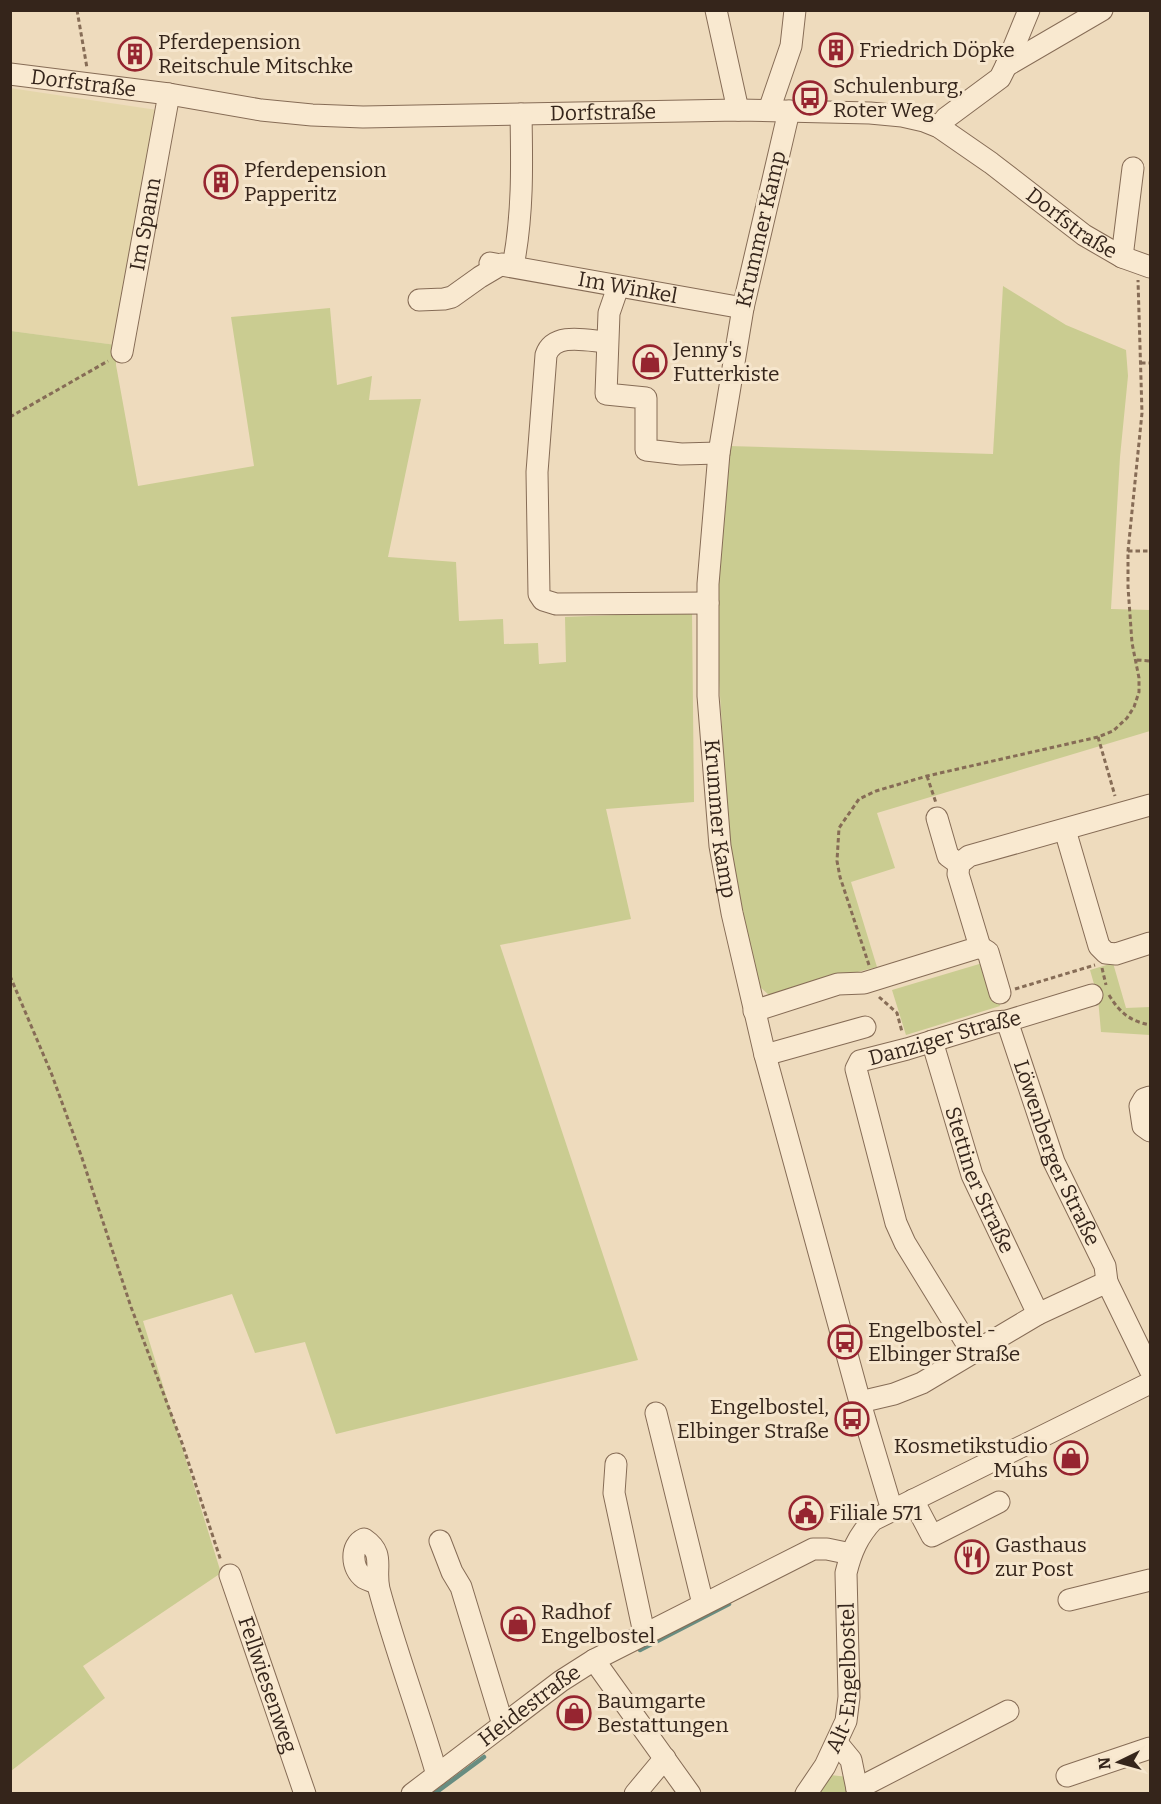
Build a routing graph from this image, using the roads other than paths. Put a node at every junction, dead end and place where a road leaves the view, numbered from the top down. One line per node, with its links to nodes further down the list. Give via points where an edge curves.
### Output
1 (716, 10): 8 (street)
2 (795, 10): 9 (street, Krummer Kamp)
3 (1029, 10): 5 (street)
4 (1102, 10): 5 (street)
5 (1006, 66): 11 (street, via 1000,78)
6 (10, 74): 7 (street, Dorfstraße)
7 (169, 94): 10 (street, Dorfstraße, via 312,115); 19 (street, Im Spann)
8 (738, 110): 9 (street, Dorfstraße); 10 (street, Dorfstraße)
9 (779, 110): 11 (street, Dorfstraße, via 902,116); 17 (street, Krummer Kamp)
10 (520, 114): 14 (street, via 522,197 518,240)
11 (939, 127): 13 (street, Dorfstraße, via 1084,235)
12 (1133, 168): 13 (street)
13 (1137, 263)
14 (501, 264): 15 (street, Im Winkel); 16 (street, via 452,297)
15 (618, 287): 17 (street, Im Winkel); 18 (street, via 609,313)
16 (418, 300)
17 (743, 308): 20 (street, Krummer Kamp)
18 (608, 342): 20 (street, via 606,393 646,398 646,450); 21 (street, via 559,341 550,346 546,355 537,472 538,594 556,604)
19 (122, 352)
20 (719, 453): 21 (street, Krummer Kamp)
21 (708, 603): 30 (street, Krummer Kamp, via 708,696 720,846)
22 (1150, 805): 24 (street)
23 (937, 818): 25 (street, via 948,856)
24 (1065, 830): 25 (street, via 969,856); 26 (street, via 1099,946 1106,953 1116,954)
25 (959, 864): 27 (street, via 958,874)
26 (1150, 943)
27 (980, 947): 28 (street, via 987,952); 30 (street, via 872,981 838,984)
28 (1000, 993)
29 (1092, 995): 31 (street, Danziger Straße)
30 (754, 1011): 34 (street, Krummer Kamp)
31 (1007, 1021): 33 (street, Danziger Straße); 37 (street, Löwenberger Straße, via 1054,1162 1105,1266)
32 (865, 1027): 34 (street)
33 (932, 1041): 38 (street, Stettiner Straße, via 972,1174); 39 (street, Danziger Straße, via 860,1061 856,1069 896,1223)
34 (765, 1055): 41 (street, Krummer Kamp)
35 (1150, 1097): 36 (street, via 1140,1106 1143,1126)
36 (1150, 1131)
37 (1107, 1282): 38 (street); 40 (street, Löwenberger Straße)
38 (1038, 1314): 39 (street)
39 (972, 1352): 41 (street, via 922,1383)
40 (1150, 1383): 44 (street)
41 (860, 1402): 46 (street, Krummer Kamp)
42 (656, 1413): 53 (street)
43 (616, 1464): 54 (street, via 614,1493)
44 (913, 1500): 45 (street, via 932,1536); 46 (street)
45 (999, 1502)
46 (892, 1510): 48 (street, via 860,1533)
47 (440, 1541): 57 (street, via 461,1587)
48 (850, 1554): 53 (street, Heidestraße, via 813,1549); 59 (street, Alt-Engelbostel, via 845,1588 849,1697 846,1721)
49 (230, 1575): 65 (street, Fellwiesenweg)
50 (1150, 1580): 52 (street)
51 (378, 1584): 62 (street)
52 (1069, 1600)
53 (703, 1604): 54 (street, Heidestraße)
54 (644, 1633): 55 (street, Heidestraße)
55 (594, 1660): 57 (street, Heidestraße); 61 (street)
56 (1008, 1711): 64 (street)
57 (503, 1725): 62 (street, Heidestraße)
58 (972, 1742): 64 (street)
59 (837, 1743): 64 (street, via 850,1760); 69 (street, Alt-Engelbostel)
60 (1150, 1748): 63 (street)
61 (665, 1758): 67 (street); 68 (street)
62 (437, 1775): 66 (street, Heidestraße)
63 (1067, 1776)
64 (860, 1792)
65 (305, 1794)
66 (412, 1794)
67 (635, 1794)
68 (690, 1794)
69 (807, 1794)

